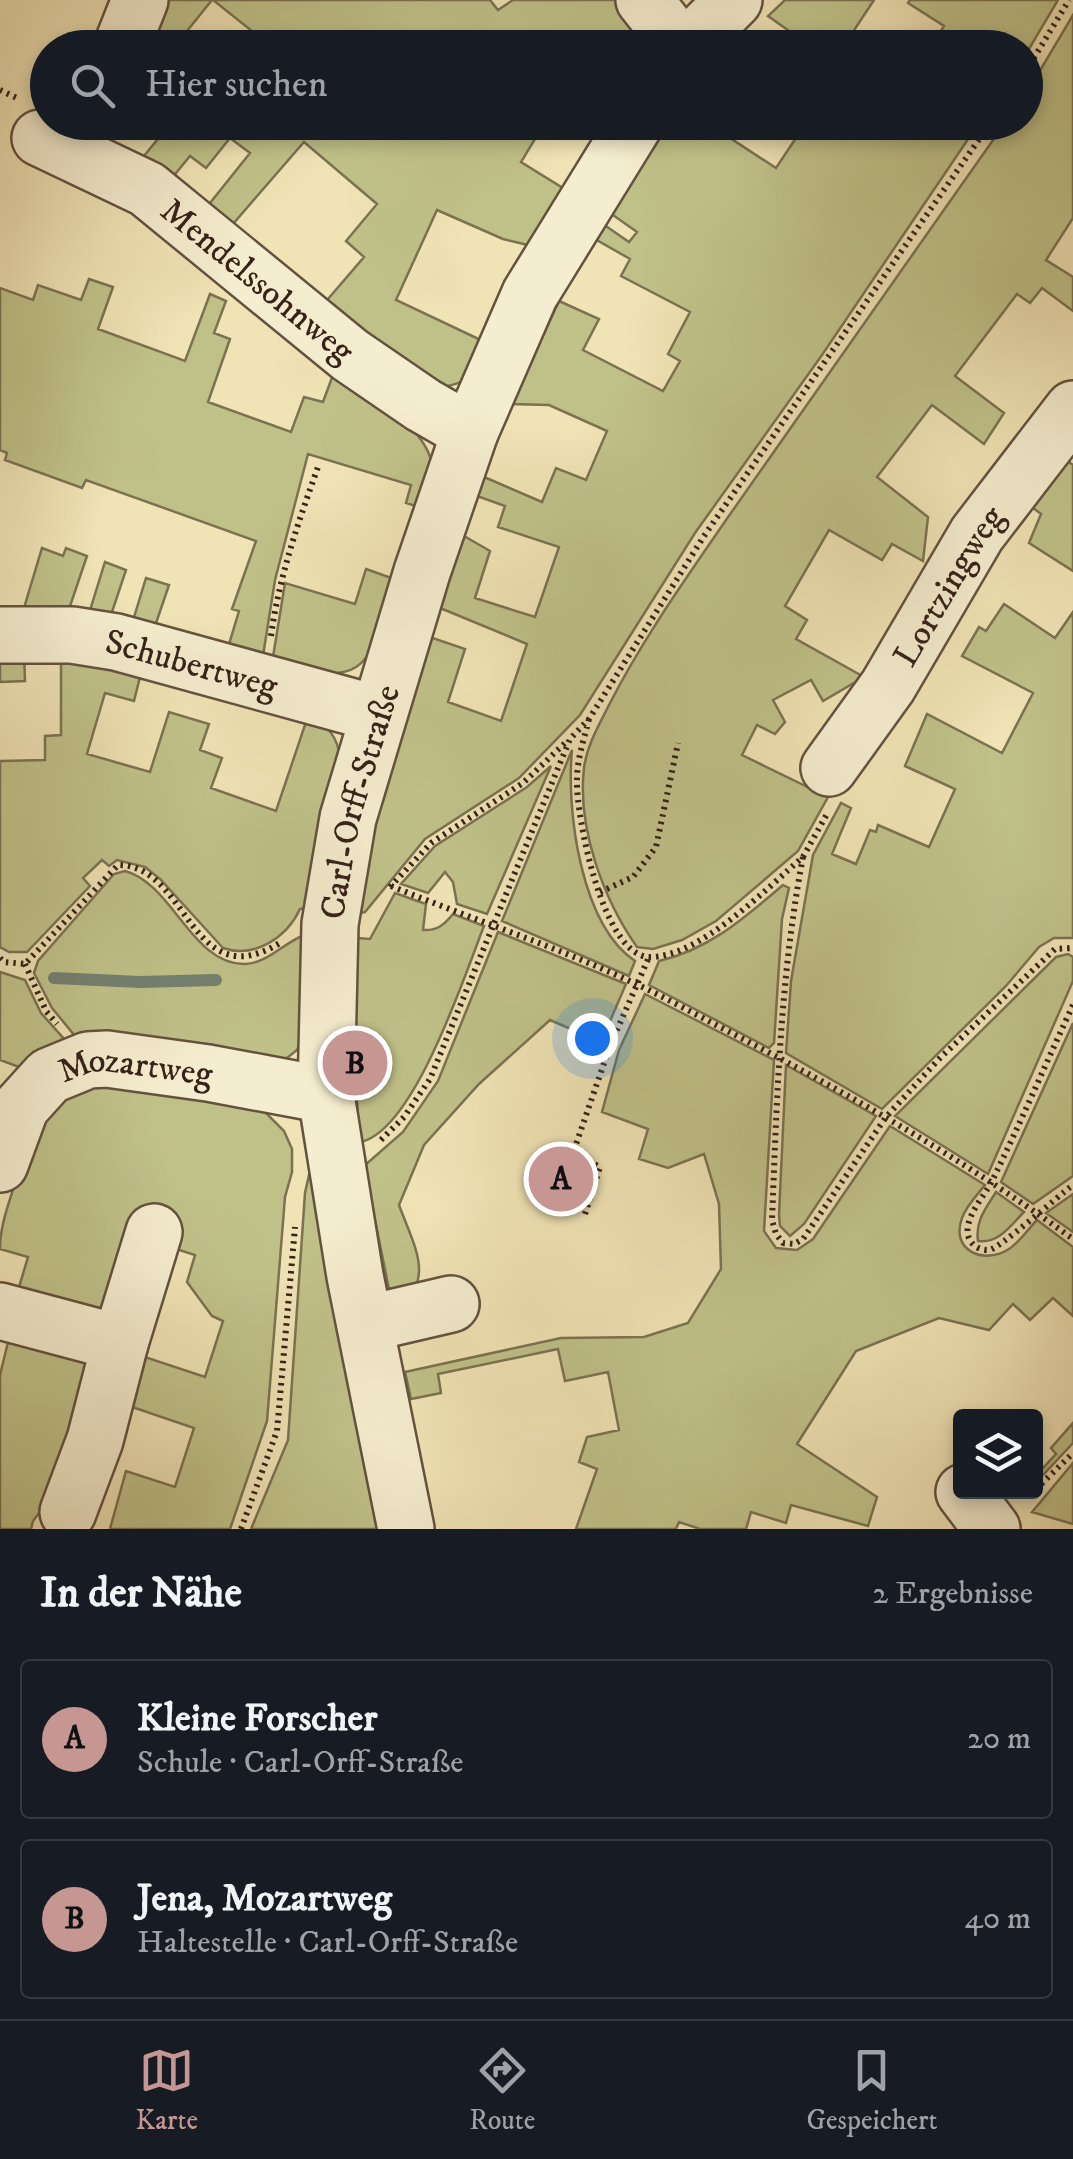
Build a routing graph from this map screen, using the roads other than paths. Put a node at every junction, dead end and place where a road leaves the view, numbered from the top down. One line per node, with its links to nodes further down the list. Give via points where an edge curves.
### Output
1 (140, 0): 4 (street)
2 (644, 0): 5 (street)
3 (734, 0): 6 (street)
4 (128, 30)
5 (669, 30)
6 (703, 30)
7 (73, 140): 10 (street, Mendelssohnweg, via 147,189 350,354)
8 (625, 140): 10 (street, Carl-Orff-Straße, via 530,294)
9 (1073, 409): 13 (street, Lortzingweg, via 977,534 888,686)
10 (470, 432): 12 (street, Carl-Orff-Straße)
11 (0, 635): 12 (street, Schubertweg, via 116,642)
12 (378, 714): 14 (street, Carl-Orff-Straße, via 348,818 330,924)
13 (829, 768)
14 (326, 1096): 15 (street, Mozartweg, via 208,1073 88,1060 49,1076 20,1107); 19 (street, Carl-Orff-Straße)
15 (0, 1164)
16 (154, 1232): 20 (street)
17 (451, 1304): 19 (street)
18 (0, 1310): 20 (street)
19 (365, 1324): 23 (street, Carl-Orff-Straße)
20 (120, 1343): 22 (street)
21 (969, 1499): 24 (street)
22 (68, 1512)
23 (406, 1529)
24 (992, 1529)

